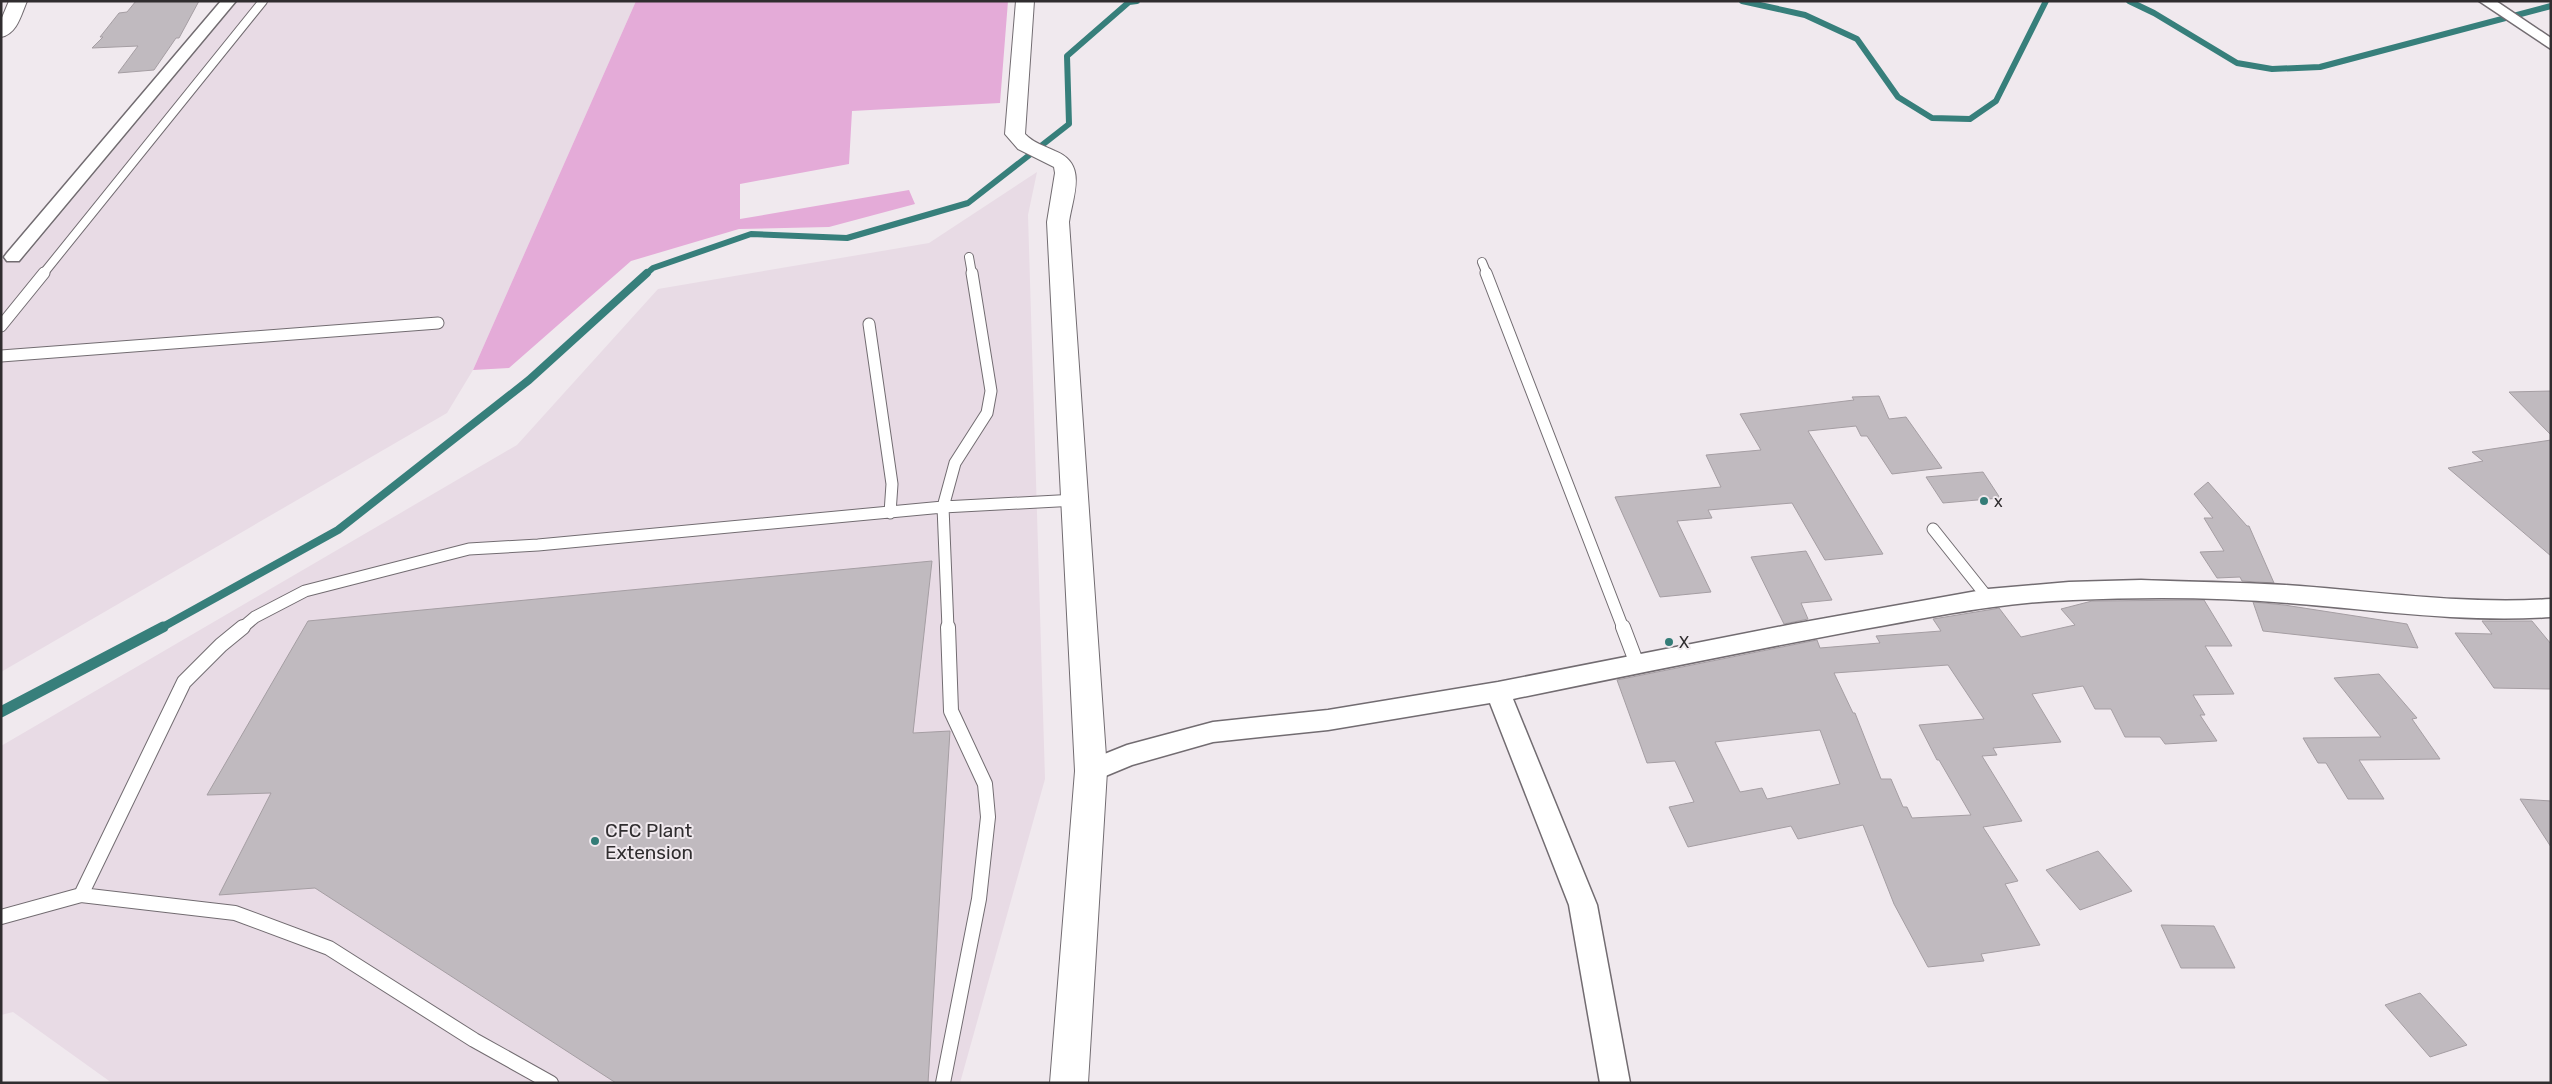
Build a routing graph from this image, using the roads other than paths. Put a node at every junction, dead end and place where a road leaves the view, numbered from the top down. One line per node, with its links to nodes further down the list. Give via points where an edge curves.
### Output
1 (18, 1): 6 (street, via 9,23)
2 (229, 1): 8 (street)
3 (263, 1): 13 (lane)
4 (1025, 1): 15 (street, via 1015,131 1018,140 1061,162 1065,170 1058,222)
5 (2486, 1): 7 (street)
6 (1, 32)
7 (2551, 45)
8 (13, 258)
9 (969, 258): 16 (lane, via 991,390 987,413 955,463)
10 (1482, 262): 21 (lane)
11 (438, 323): 14 (lane)
12 (869, 324): 17 (lane, via 892,484)
13 (1, 326)
14 (1, 356)
15 (1076, 500): 16 (lane); 23 (street)
16 (943, 507): 17 (lane); 27 (lane, via 951,711 985,784 988,818 978,899)
17 (890, 514): 24 (lane, via 538,546 469,549 305,591 255,617 184,682)
18 (1933, 529): 19 (lane)
19 (1988, 598): 20 (street, via 2141,589 2284,594 2423,606); 21 (street)
20 (2551, 608)
21 (1637, 664): 22 (street)
22 (1498, 692): 23 (street, via 1328,720 1213,732 1127,756); 29 (street, via 1583,905)
23 (1091, 771): 28 (street)
24 (81, 895): 25 (lane); 26 (lane, via 236,913 329,948 474,1040)
25 (1, 917)
26 (551, 1083)
27 (943, 1083)
28 (1069, 1083)
29 (1615, 1083)

